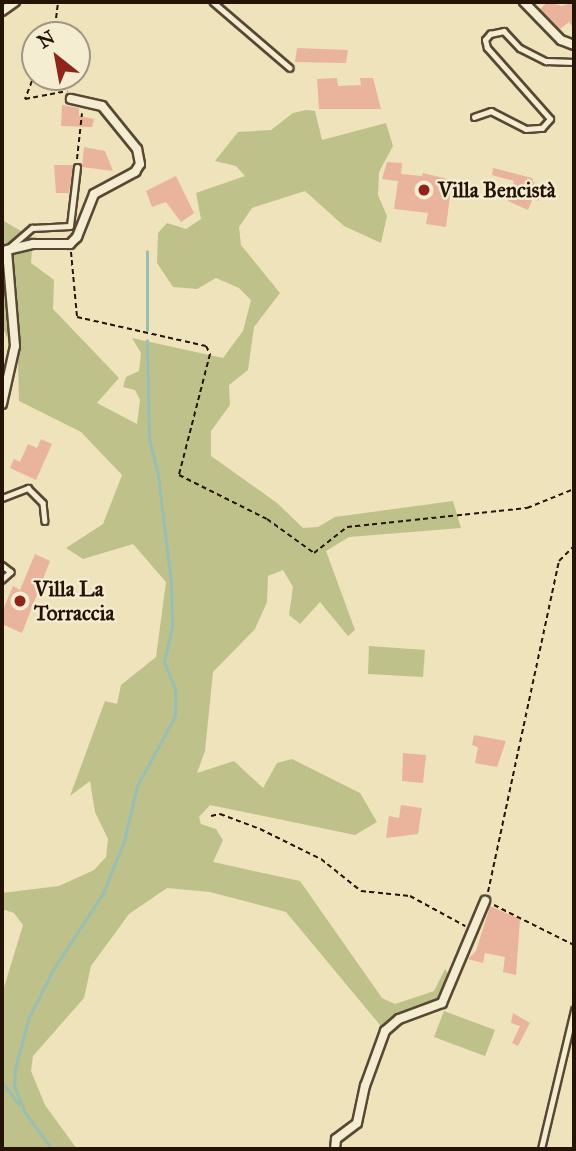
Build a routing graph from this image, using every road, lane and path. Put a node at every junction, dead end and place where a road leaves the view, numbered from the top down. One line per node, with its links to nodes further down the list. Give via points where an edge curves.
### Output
1 (15, 2): 5 (street)
2 (58, 2): 6 (path)
3 (213, 2): 9 (lane)
4 (524, 2): 7 (street, via 561,40)
5 (2, 11)
6 (56, 21)
7 (574, 45)
8 (574, 62): 15 (lane, via 546,61 520,48 504,31 490,34 485,40 493,57 550,119 542,128 526,129 491,111)
9 (290, 68)
10 (28, 91): 11 (path, via 25,99)
11 (68, 91)
12 (68, 91): 13 (path)
13 (71, 99): 14 (street)
14 (83, 99): 16 (path); 17 (street, via 102,106 132,143 140,164 135,172 94,194)
15 (474, 117)
16 (77, 167): 18 (lane, via 70,226 32,228)
17 (70, 244): 18 (street); 20 (path, via 77,317 206,346 210,354 179,475 267,519 314,553 347,527 527,508)
18 (9, 248): 19 (street, via 15,346)
19 (2, 404)
20 (574, 489)
21 (2, 498): 22 (lane, via 28,488 43,503)
22 (46, 521)
23 (574, 546): 27 (path, via 559,561)
24 (2, 565): 25 (lane, via 11,572)
25 (2, 580)
26 (211, 816): 28 (path, via 220,814 260,829 321,859 361,891 410,897 457,924)
27 (485, 901): 28 (street); 29 (path)
28 (476, 925): 31 (street, via 442,1003 399,1019 385,1031 357,1123 336,1139)
29 (574, 945)
30 (574, 1010): 32 (lane)
31 (335, 1149)
32 (541, 1149)

